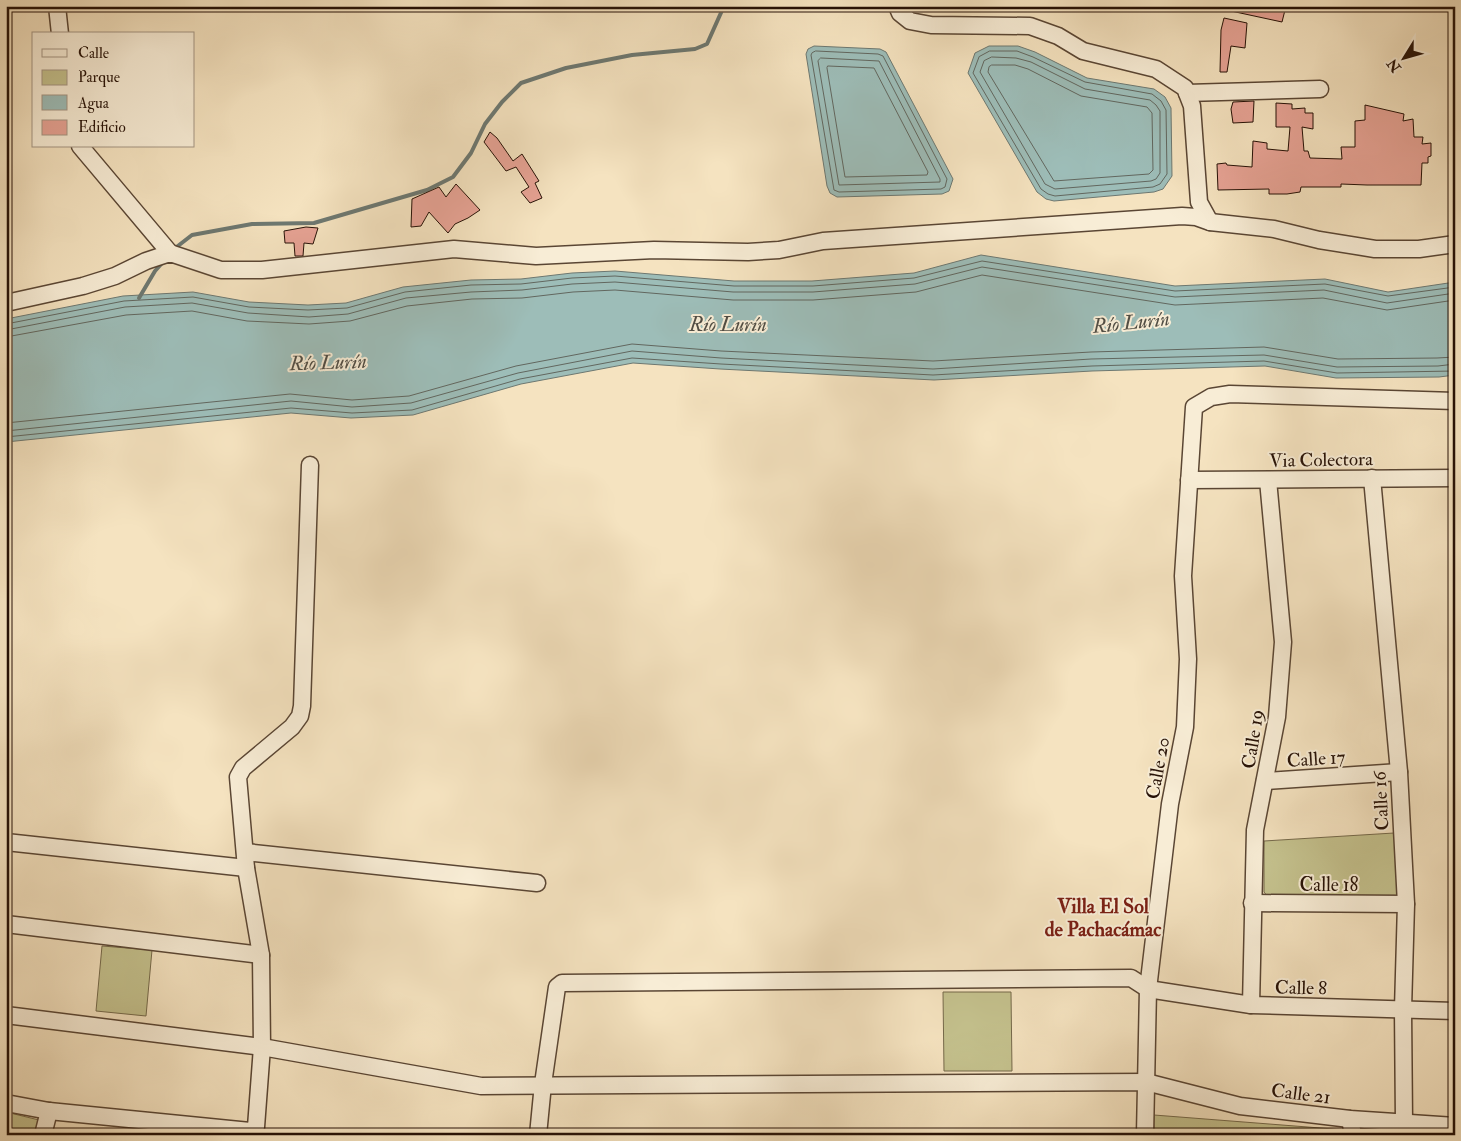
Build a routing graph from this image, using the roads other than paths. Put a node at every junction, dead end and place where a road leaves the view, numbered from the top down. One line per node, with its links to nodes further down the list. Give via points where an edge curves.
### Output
1 (58, 6): 3 (street)
2 (897, 6): 5 (street, via 910,21 931,25 1030,26 1058,36 1083,51 1156,69 1185,88)
3 (60, 32)
4 (1320, 90): 5 (street)
5 (1187, 93): 7 (street, via 1192,106 1199,202)
6 (82, 148): 9 (street)
7 (1210, 222): 8 (street, via 1274,229 1375,249 1419,249); 9 (street, via 1196,217 1172,217 823,241 779,250 748,252 654,250 536,256 454,249 262,270 221,270)
8 (1455, 244)
9 (170, 253): 10 (street, via 83,286)
10 (6, 303)
11 (1455, 401): 15 (street, Calle 20, via 1230,394 1211,397 1194,407)
12 (310, 465): 20 (street, via 302,706 292,727 239,772)
13 (1372, 478): 14 (street, Via Colectora); 16 (street, Via Colectora); 17 (street, Calle 16)
14 (1455, 478)
15 (1189, 480): 16 (street, Via Colectora); 26 (street, Calle 20, via 1183,576 1188,659 1185,727 1170,804)
16 (1268, 480): 18 (street, Calle 19, via 1283,642 1277,717)
17 (1399, 772): 18 (street, Calle 17); 23 (street, Calle 16)
18 (1265, 781): 22 (street, Calle 19, via 1255,830)
19 (6, 842): 20 (street)
20 (246, 860): 21 (street); 25 (street)
21 (537, 884)
22 (1252, 903): 23 (street, Calle 18); 27 (street, Calle 19)
23 (1406, 904): 28 (street, Calle 16)
24 (6, 924): 25 (street)
25 (261, 955): 31 (street)
26 (1148, 989): 27 (street, Calle 8); 32 (street, Calle 20); 33 (street, Calle 8, via 1131,978 562,983 557,987)
27 (1251, 1005): 28 (street, Calle 8)
28 (1403, 1009): 29 (street, Calle 8); 36 (street, Calle 16)
29 (1455, 1011)
30 (6, 1015): 31 (street, Calle 21)
31 (262, 1047): 33 (street, Calle 21, via 470,1084); 39 (street, via 257,1124 254,1129)
32 (1146, 1082): 33 (street, Calle 21); 38 (street, Calle 21, via 1240,1106); 42 (street, Calle 20)
33 (543, 1084): 41 (street, Calle 8)
34 (6, 1104): 35 (street)
35 (49, 1111): 39 (street); 40 (street)
36 (1404, 1122): 37 (street, Calle 21); 38 (street, Calle 21)
37 (1455, 1126)
38 (1352, 1127)
39 (139, 1128)
40 (43, 1135)
41 (538, 1135)
42 (1145, 1135)

